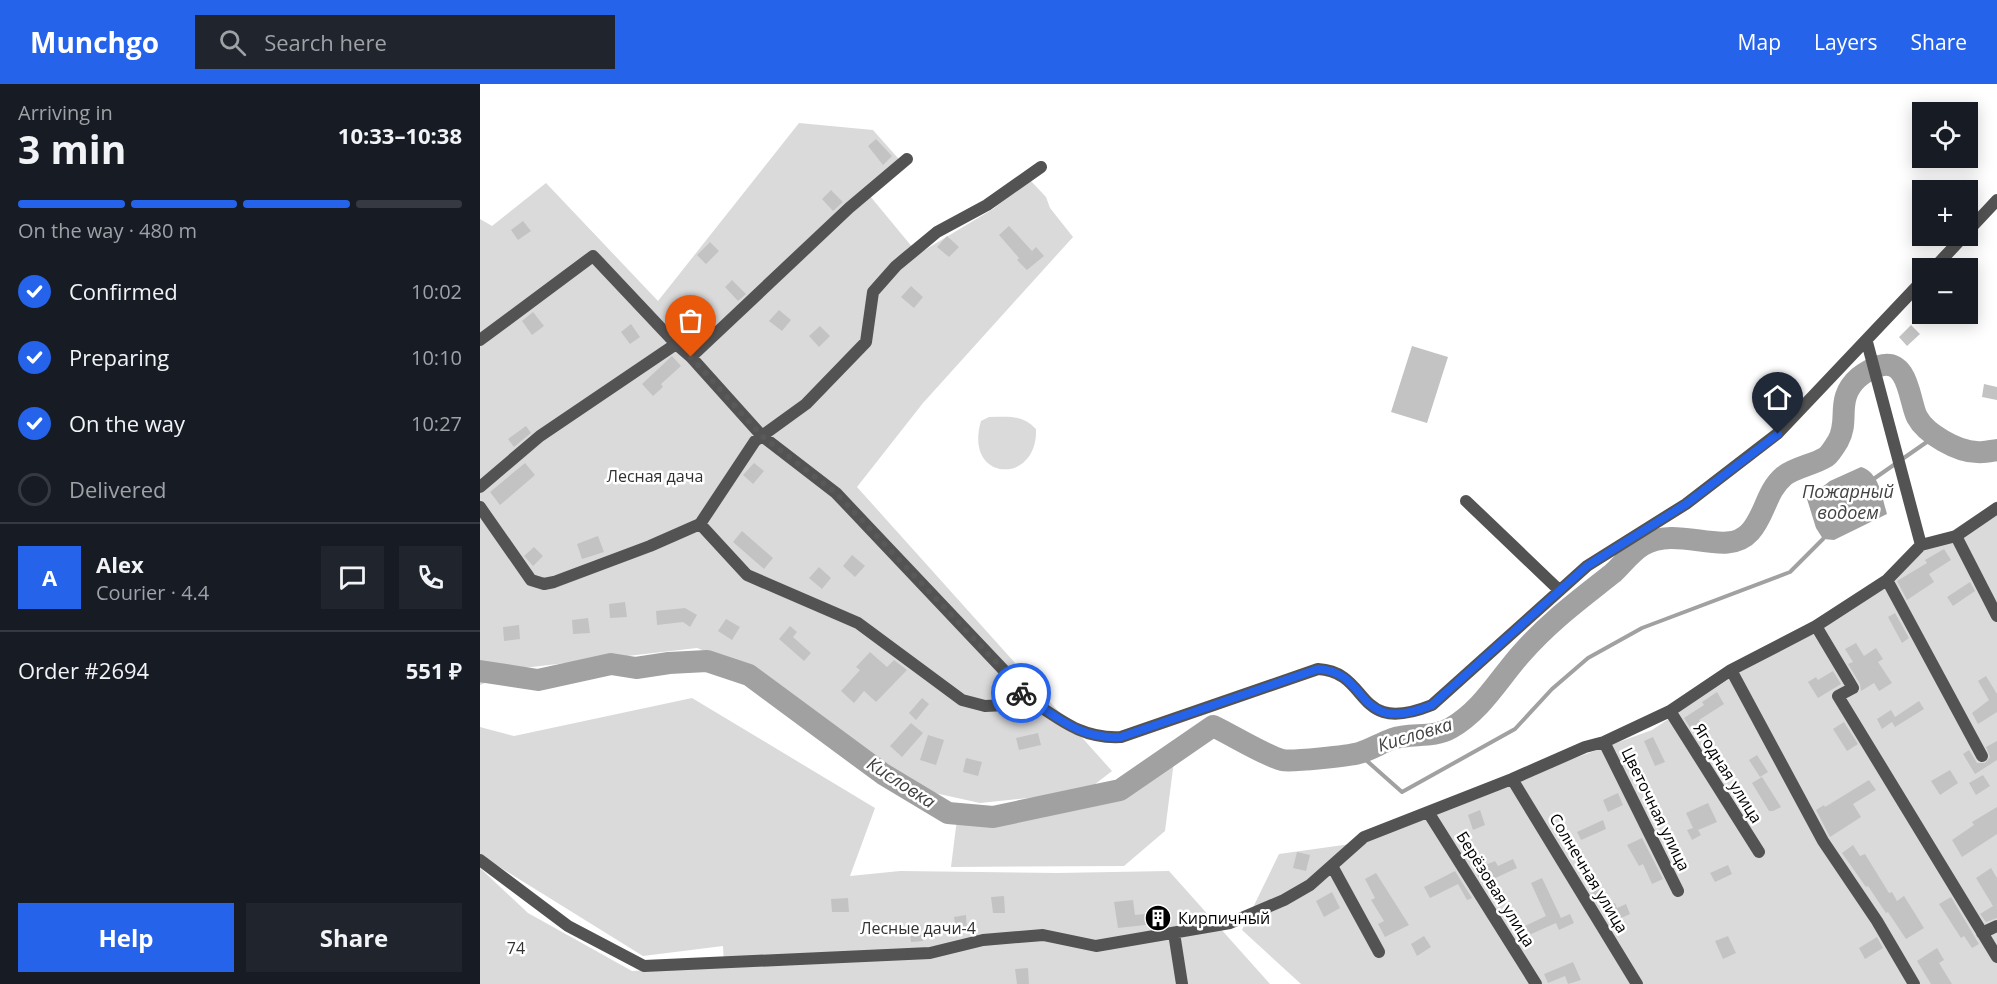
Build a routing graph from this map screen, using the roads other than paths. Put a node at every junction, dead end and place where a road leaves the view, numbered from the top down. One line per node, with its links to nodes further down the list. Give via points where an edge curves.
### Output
1 (907, 159): 11 (street)
2 (1041, 166): 12 (street, via 987,205 937,231 896,266 873,292 866,342 806,404)
3 (1997, 200): 4 (street)
4 (1978, 220)
5 (1955, 246): 6 (street)
6 (1943, 258)
7 (1912, 292): 9 (street)
8 (480, 340): 10 (street, via 593,256)
9 (1867, 342): 19 (street); 21 (street, via 1778,434 1686,504 1587,566)
10 (676, 344): 11 (street); 13 (street, via 540,436)
11 (691, 357): 12 (street)
12 (762, 436): 17 (street); 25 (street, via 836,493 1014,681)
13 (480, 487)
14 (1466, 501): 21 (street)
15 (480, 507): 17 (street, via 531,579 544,584)
16 (1997, 508): 18 (street)
17 (700, 524): 25 (street, via 747,575 858,623 962,700 985,706)
18 (1956, 536): 19 (street); 22 (street)
19 (1921, 544): 20 (street)
20 (1887, 580): 23 (street); 28 (street)
21 (1559, 590): 25 (street, via 1432,705 1414,713 1399,716 1373,708 1341,674 1318,669 1121,737 1076,730)
22 (1997, 616)
23 (1816, 626): 24 (street); 37 (street, via 1853,688 1838,696)
24 (1731, 669): 26 (street); 43 (street, via 1823,841)
25 (1024, 699)
26 (1670, 711): 27 (street); 31 (street, Ягодная улица)
27 (1605, 742): 29 (street); 34 (street, Цветочная улица)
28 (1982, 756)
29 (1512, 779): 30 (street); 42 (street, Солнечная улица)
30 (1428, 812): 33 (street, via 1364,837); 41 (street, Берёзовая улица)
31 (1759, 852)
32 (480, 860): 36 (street, via 568,926 645,966 930,953 983,940 1043,935 1096,946)
33 (1332, 866): 36 (street, via 1284,900 1230,923); 38 (street)
34 (1678, 891)
35 (1997, 926): 37 (street)
36 (1174, 933): 40 (street)
37 (1982, 933): 39 (street)
38 (1379, 952)
39 (1997, 957)
40 (1182, 984)
41 (1536, 984)
42 (1637, 984)
43 (1914, 984)

